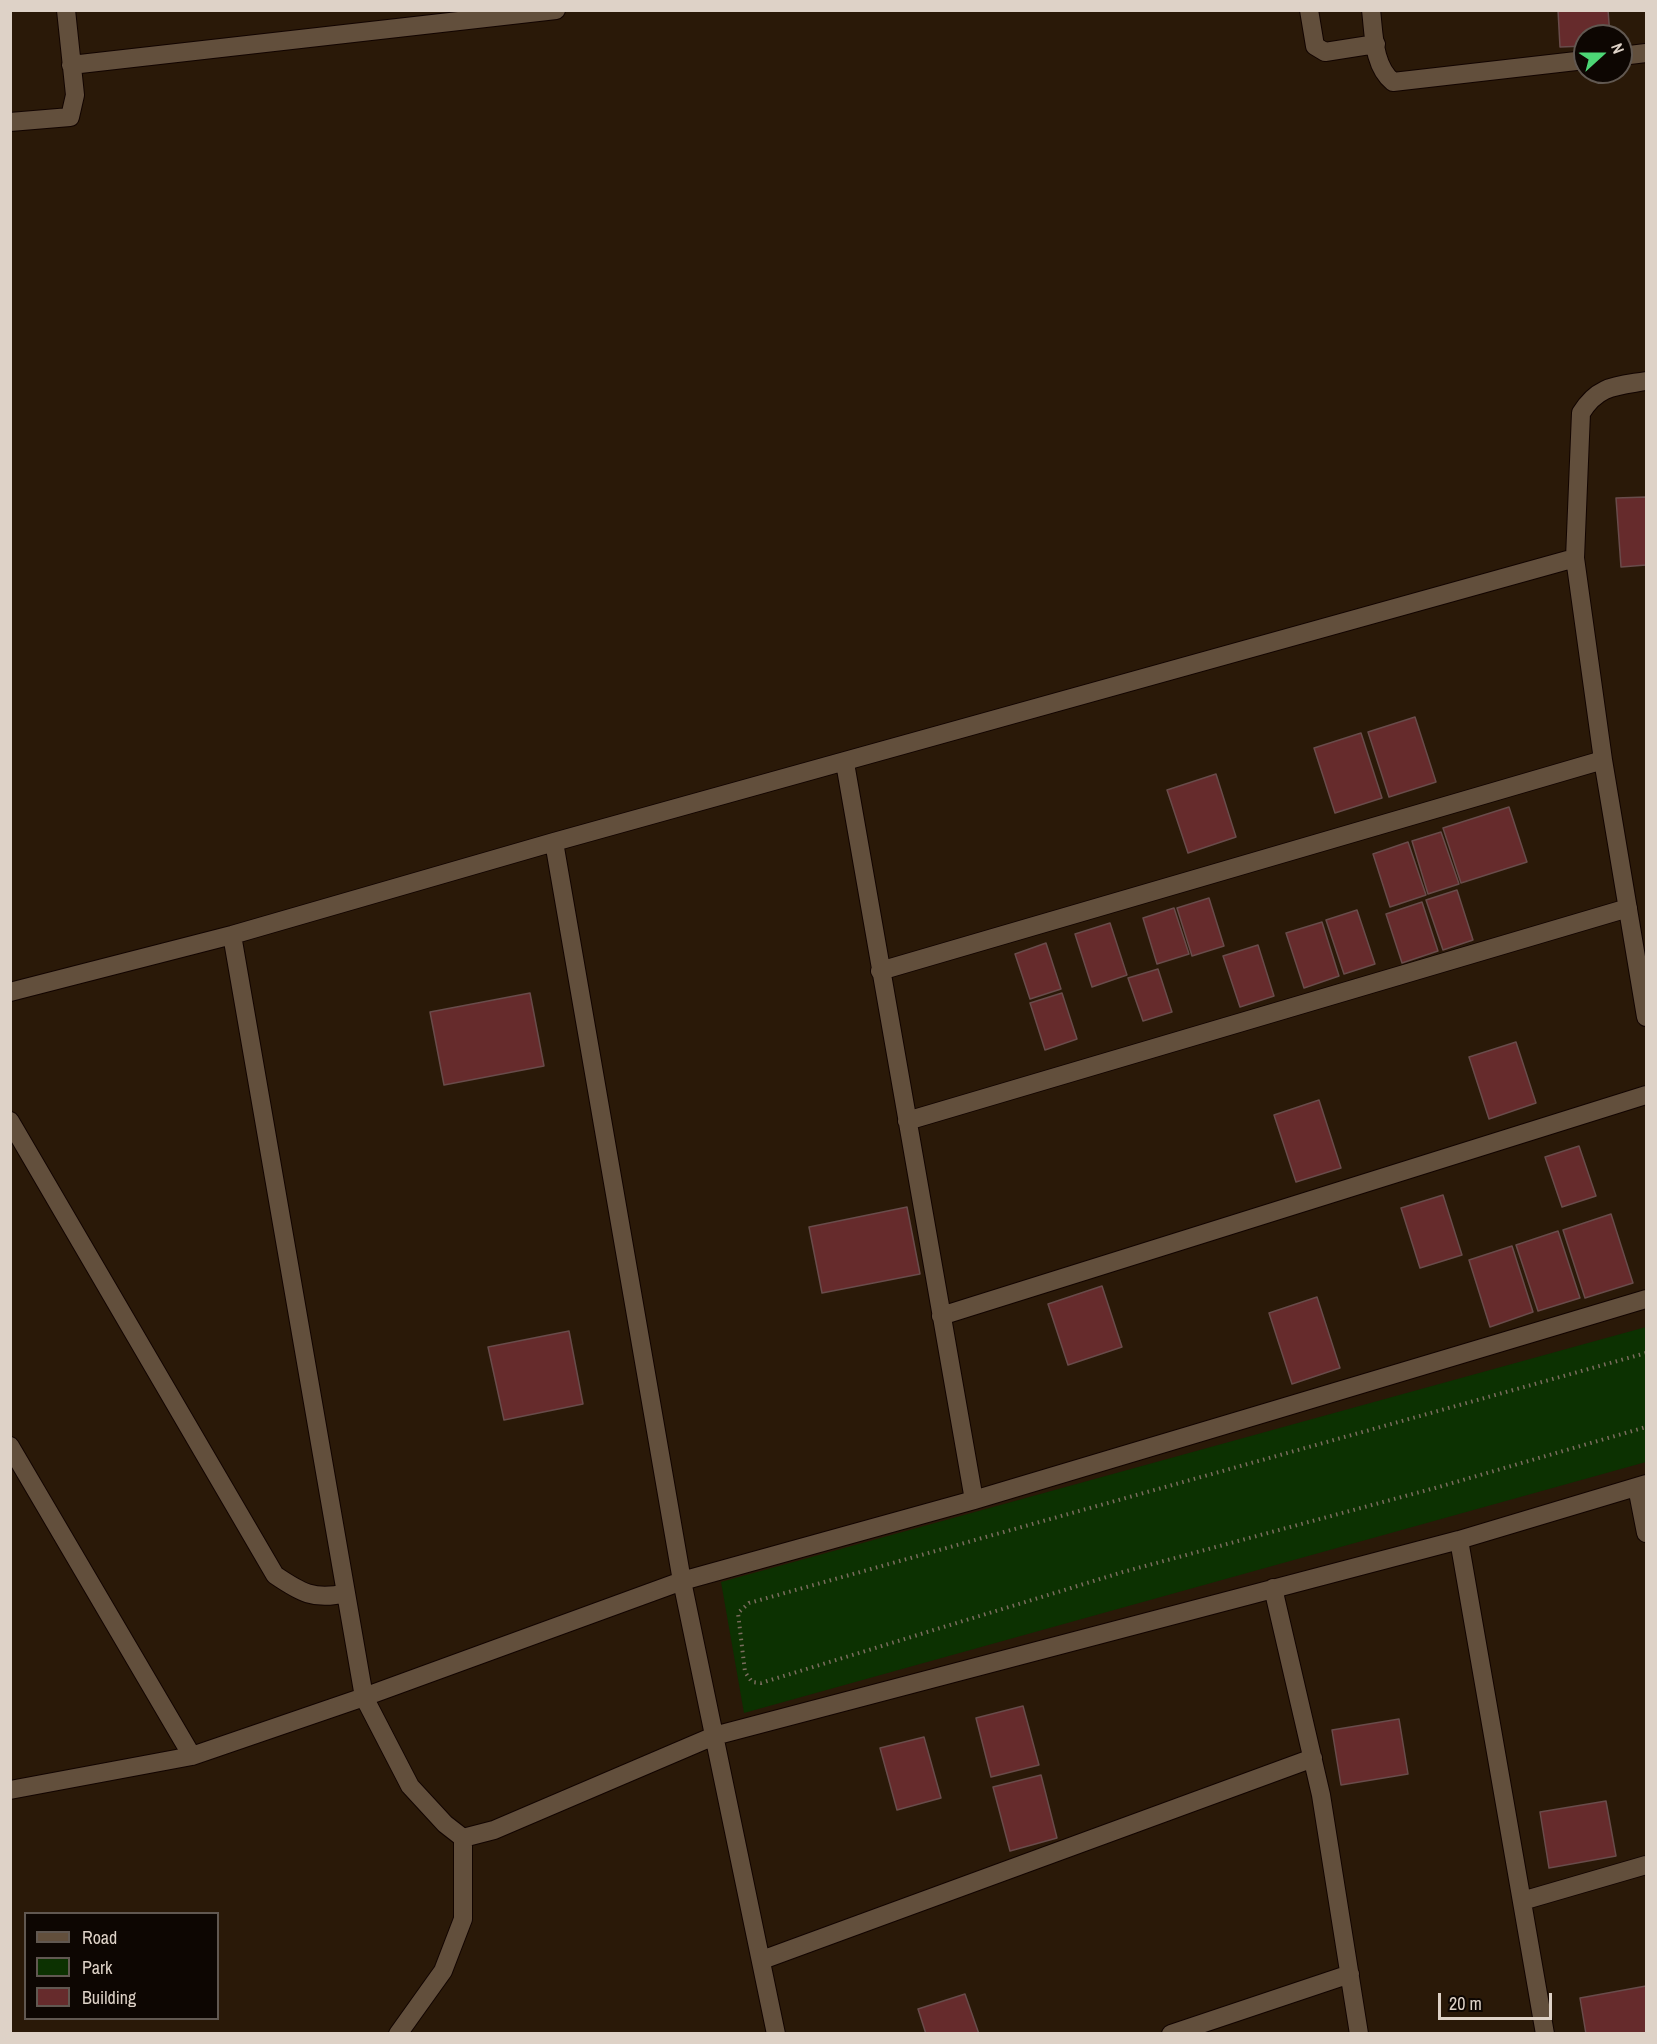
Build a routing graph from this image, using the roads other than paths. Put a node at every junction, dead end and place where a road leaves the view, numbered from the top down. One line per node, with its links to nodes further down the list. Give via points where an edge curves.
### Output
1 (66, 10): 7 (street)
2 (556, 10): 7 (street)
3 (1309, 10): 5 (street, via 1315,46 1319,49 1325,52)
4 (1371, 10): 5 (street)
5 (1376, 44): 6 (street, via 1383,75 1393,82)
6 (1573, 61)
7 (71, 65): 8 (street, via 75,94 70,117)
8 (10, 123)
9 (1647, 381): 10 (street, via 1608,388 1590,397 1581,413)
10 (1575, 558): 11 (street); 12 (street)
11 (1603, 760): 14 (street); 16 (street)
12 (845, 763): 13 (street); 16 (street)
13 (554, 842): 15 (street); 29 (street)
14 (1628, 908): 18 (street); 21 (street)
15 (232, 935): 17 (street); 31 (street)
16 (880, 971): 21 (street)
17 (10, 992)
18 (1647, 1017)
19 (1647, 1095): 23 (street)
20 (10, 1121): 31 (street, via 275,1575 301,1593 330,1597)
21 (907, 1121): 23 (street)
22 (1647, 1299): 26 (street)
23 (941, 1316): 26 (street)
24 (10, 1446): 34 (street)
25 (1642, 1485): 27 (street); 28 (street)
26 (974, 1500): 29 (street)
27 (1647, 1533)
28 (1459, 1540): 30 (street); 39 (street)
29 (682, 1581): 32 (street); 33 (street)
30 (1274, 1588): 33 (street); 35 (street)
31 (346, 1593): 32 (street)
32 (364, 1697): 34 (street); 37 (street, via 410,1786)
33 (714, 1736): 37 (street, via 494,1830); 40 (street)
34 (192, 1756): 36 (street)
35 (1312, 1758): 40 (street); 41 (street)
36 (10, 1790)
37 (463, 1838): 42 (street, via 463,1919 443,1971)
38 (1647, 1865): 39 (street)
39 (1522, 1901): 46 (street)
40 (762, 1960): 43 (street)
41 (1350, 1974): 44 (street); 45 (street)
42 (398, 2034)
43 (776, 2034)
44 (1171, 2034)
45 (1359, 2034)
46 (1545, 2034)

